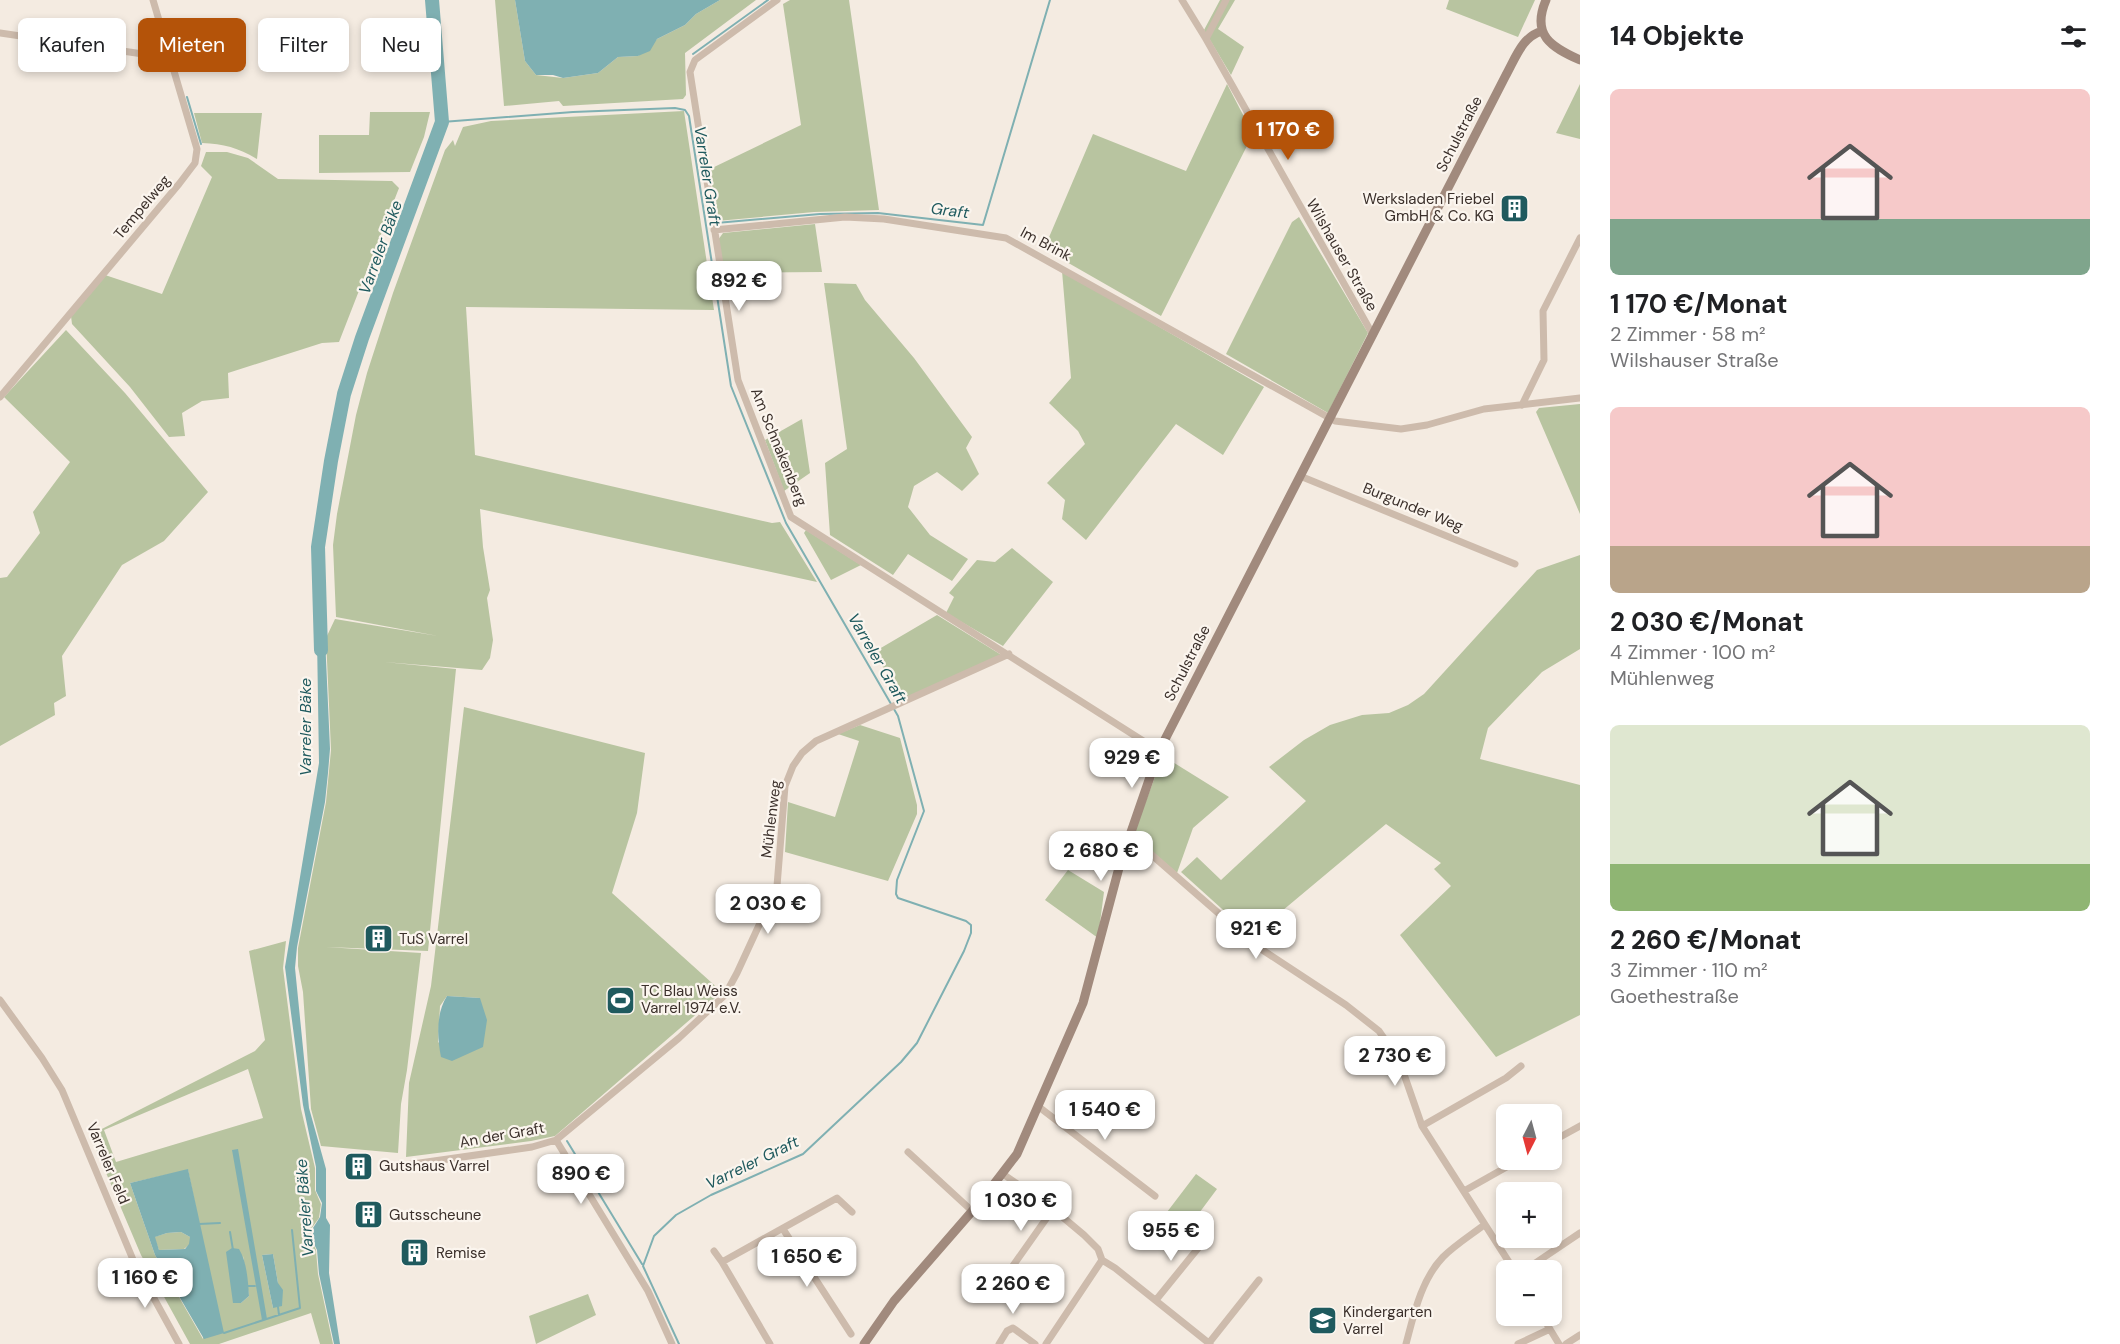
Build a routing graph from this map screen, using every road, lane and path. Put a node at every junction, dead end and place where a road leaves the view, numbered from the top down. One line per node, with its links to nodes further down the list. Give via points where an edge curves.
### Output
1 (153, 0): 6 (street, Tempelweg)
2 (777, 0): 13 (street, Am Schnakenberg, via 695,60 691,68)
3 (1182, 0): 9 (street, Wilshauser Straße)
4 (1226, 0): 9 (street)
5 (1546, 0): 7 (street, via 1540,20)
6 (158, 18)
7 (1542, 31): 11 (street, via 1548,42); 15 (street, Schulstraße, via 1529,36 1519,51)
8 (0, 33): 10 (street)
9 (1206, 39): 15 (street, Wilshauser Straße)
10 (138, 53)
11 (1580, 60)
12 (174, 72): 16 (street, Tempelweg, via 197,150 195,163)
13 (714, 230): 19 (street, Im Brink, via 845,217 884,219 1006,238); 22 (street, Am Schnakenberg, via 738,380 791,517)
14 (1580, 238): 18 (street, via 1543,311 1544,360)
15 (1373, 335): 19 (street, Schulstraße)
16 (0, 397)
17 (1580, 398): 18 (street, Im Brink)
18 (1522, 405): 19 (street, Im Brink, via 1484,409 1401,429)
19 (1330, 418): 20 (street, Schulstraße)
20 (1300, 476): 21 (street, Burgunder Weg); 23 (street, Schulstraße)
21 (1515, 564)
22 (1009, 654): 23 (street, Am Schnakenberg); 31 (street, Mühlenweg, via 816,741 802,753 785,786 777,886 725,995)
23 (1159, 751): 24 (street, Schulstraße)
24 (1130, 836): 27 (street, Schulstraße, via 1083,1003); 28 (street, via 1255,945 1346,1005 1379,1032 1399,1060)
25 (0, 1000): 58 (street, Varreler Feld, via 62,1090 133,1258)
26 (1521, 1066): 28 (street)
27 (1039, 1107): 35 (street, Schulstraße); 37 (street)
28 (1422, 1126): 36 (street)
29 (1580, 1126): 30 (street)
30 (1562, 1136)
31 (556, 1140): 33 (street, An der Graft); 59 (street, An der Graft, via 648,1290)
32 (908, 1152): 39 (street)
33 (399, 1167)
34 (1501, 1170): 36 (street)
35 (1003, 1174): 38 (street); 39 (street, Schulstraße)
36 (1464, 1191): 41 (street)
37 (1155, 1196)
38 (1053, 1209): 46 (street, via 1098,1249); 50 (street)
39 (971, 1210): 61 (street, Schulstraße, via 894,1301)
40 (852, 1212): 42 (street, via 837,1198)
41 (1484, 1225): 47 (street); 65 (street, via 1434,1268)
42 (783, 1229): 49 (street); 55 (street)
43 (1580, 1233): 48 (street)
44 (1203, 1234): 52 (street, via 1199,1247)
45 (714, 1251): 49 (street)
46 (1102, 1260): 52 (street); 64 (street)
47 (1507, 1260)
48 (1541, 1260)
49 (722, 1262): 60 (street)
50 (1010, 1270)
51 (1259, 1280): 57 (street)
52 (1156, 1300): 57 (street)
53 (1548, 1326): 54 (street)
54 (1550, 1329): 66 (street); 67 (street)
55 (851, 1334)
56 (1580, 1335): 68 (street)
57 (1209, 1343)
58 (179, 1344)
59 (672, 1344)
60 (770, 1344)
61 (864, 1344)
62 (999, 1344): 63 (street, via 1012,1328)
63 (1035, 1344)
64 (1046, 1344)
65 (1406, 1344)
66 (1518, 1344)
67 (1559, 1344)
68 (1566, 1344)

